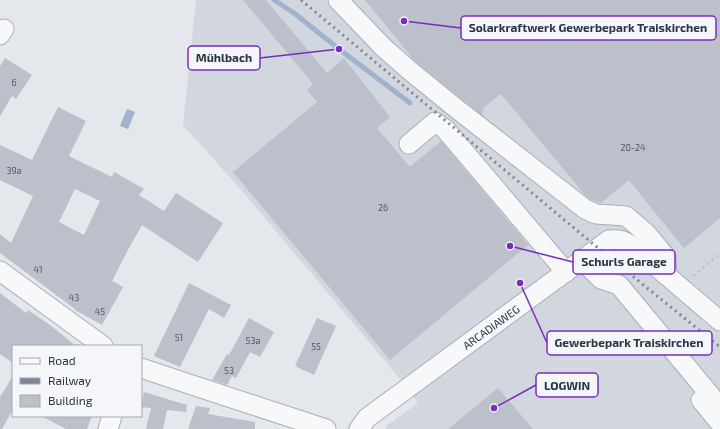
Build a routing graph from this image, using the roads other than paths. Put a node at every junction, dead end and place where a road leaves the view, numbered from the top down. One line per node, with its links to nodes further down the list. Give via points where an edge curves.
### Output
1 (338, 0): 7 (street, via 409,70 585,208 596,214 626,216 647,234 666,257)
2 (409, 144): 5 (street, via 435,122 445,129)
3 (582, 260): 5 (street, ARCADIAWEG); 6 (street); 7 (street, ARCADIAWEG, via 609,240 616,239 631,245)
4 (0, 271): 9 (street)
5 (566, 272): 16 (street, ARCADIAWEG, via 367,418)
6 (601, 279): 11 (street, via 619,285); 13 (street)
7 (673, 282): 8 (street, ARCADIAWEG)
8 (720, 321)
9 (103, 345)
10 (142, 368): 15 (street)
11 (720, 406)
12 (112, 417): 14 (street)
13 (720, 423)
14 (108, 429)
15 (326, 429)
16 (359, 429)

